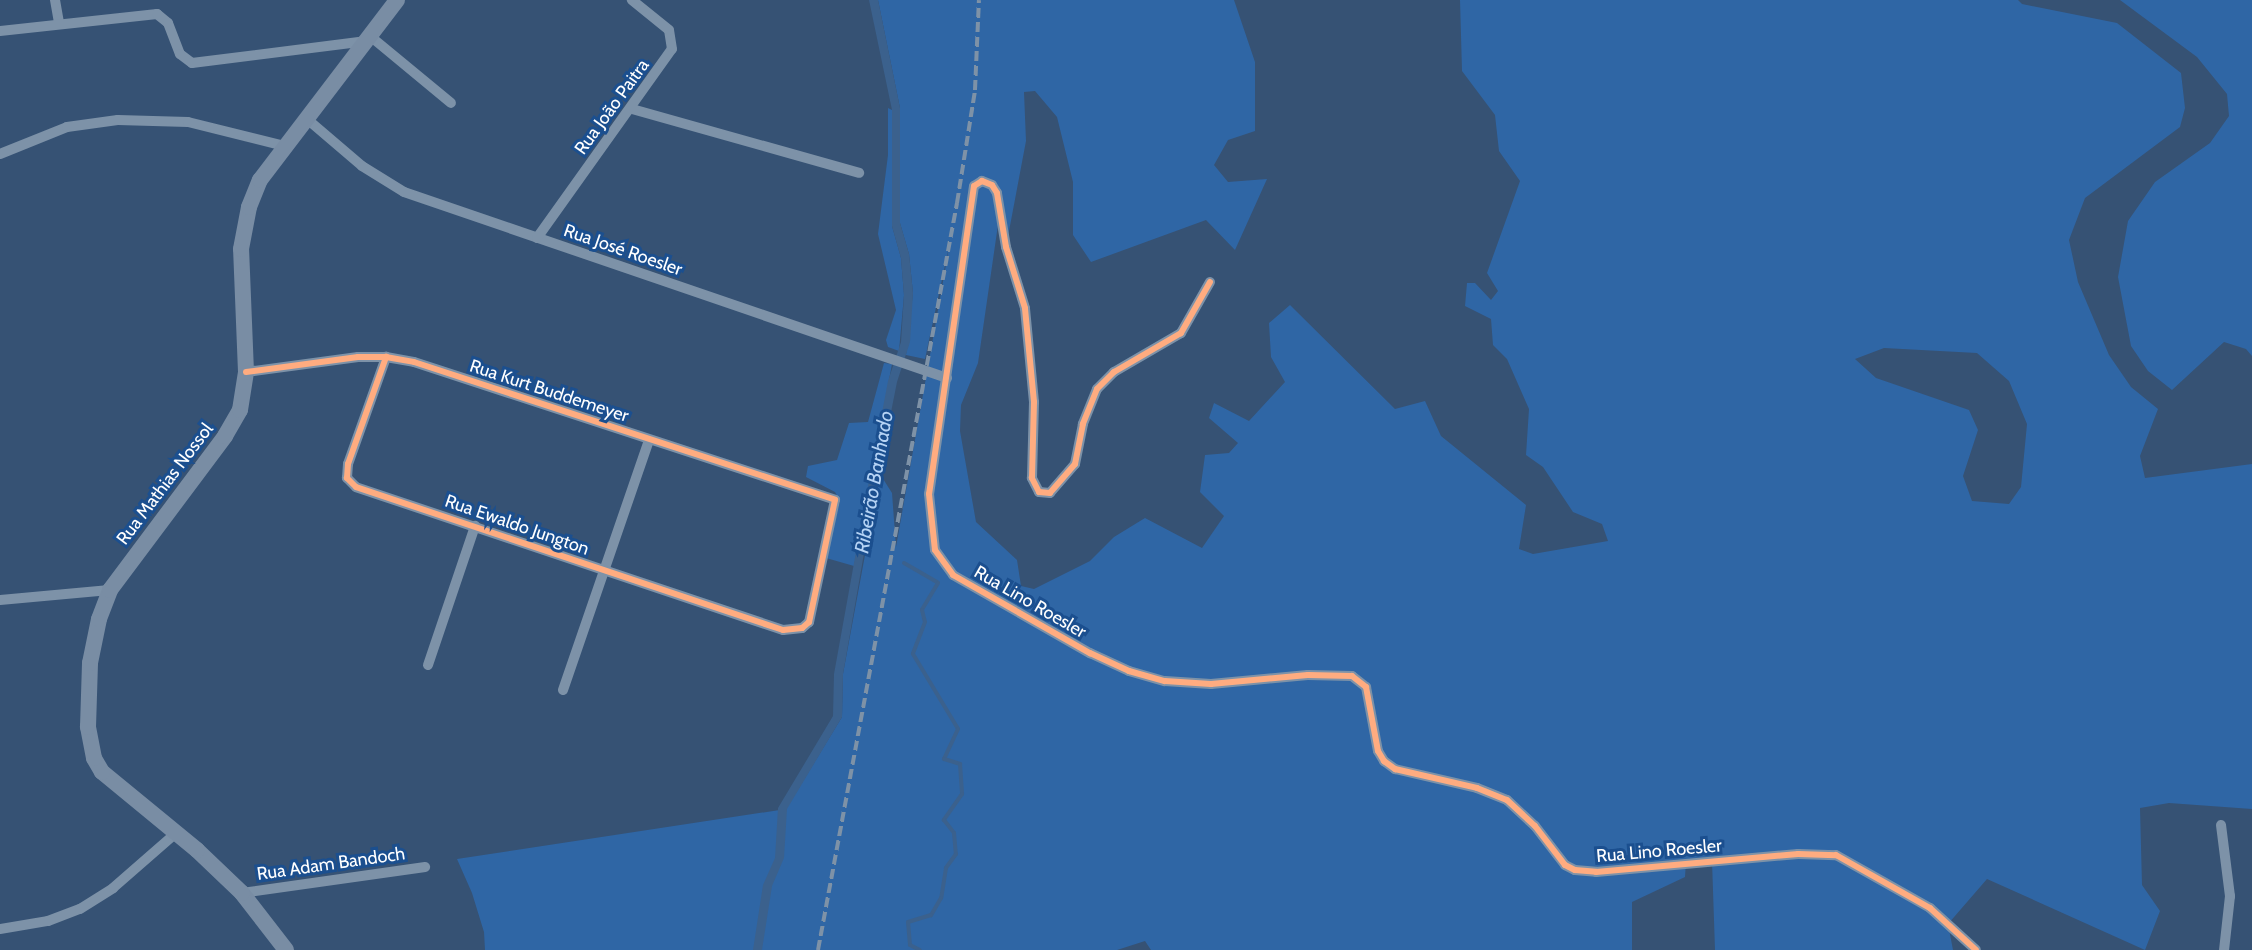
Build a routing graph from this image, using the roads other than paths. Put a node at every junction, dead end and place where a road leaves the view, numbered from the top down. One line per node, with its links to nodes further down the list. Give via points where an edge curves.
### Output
1 (55, 0): 4 (street)
2 (397, 0): 6 (street, Rua Mathias Nossol)
3 (632, 0): 8 (street, Rua João Paitra, via 662,22 673,39 666,60)
4 (59, 23): 5 (street); 6 (street, via 157,14 168,23 180,54 192,63)
5 (0, 31)
6 (368, 39): 7 (street); 9 (street, Rua Mathias Nossol)
7 (451, 103)
8 (632, 109): 12 (street); 13 (street, Rua João Paitra)
9 (307, 119): 10 (street, Rua Mathias Nossol); 13 (street, Rua José Roesler, via 390,185)
10 (285, 146): 11 (street, via 188,122 118,120 59,130); 16 (street, Rua Mathias Nossol, via 260,180 244,227 240,296)
11 (0, 154)
12 (859, 174)
13 (537, 238): 17 (street, Rua José Roesler)
14 (1210, 282): 17 (street, Rua Lino Roesler, via 1181,333 1114,372 1097,389 1083,424 1075,464 1050,493 1039,492 1032,478 1034,402 1025,308 1006,247 997,193 982,182 974,186 969,201 970,222)
15 (386, 357): 16 (street, Rua Kurt Buddemeyer, via 338,359); 18 (street, Rua Kurt Buddemeyer, via 414,362); 19 (street, Rua Ewaldo Jungton, via 348,464 347,478 356,487)
16 (246, 372): 21 (street, Rua Mathias Nossol, via 233,424)
17 (947, 378): 32 (street, Rua Lino Roesler, via 929,494 935,550 953,575 1058,636 1129,671 1165,681 1211,684 1308,675 1352,676 1366,687 1377,751 1384,761 1395,769 1477,788 1507,800 1535,826 1565,865 1575,870 1596,872 1798,854 1836,855 1930,908)
18 (649, 440): 20 (street); 23 (street, Rua Kurt Buddemeyer, via 835,500 809,622)
19 (476, 526): 20 (street, Rua Ewaldo Jungton); 24 (street)
20 (605, 570): 23 (street, Rua Ewaldo Jungton, via 783,630); 25 (street)
21 (110, 590): 22 (street); 27 (street, Rua Mathias Nossol, via 90,663 90,743 110,781)
22 (0, 600)
23 (802, 628)
24 (428, 665)
25 (563, 690)
26 (2221, 825): 33 (street, via 2230,896)
27 (176, 833): 29 (street, Rua Mathias Nossol); 30 (street, via 112,888 80,909 48,921)
28 (425, 867): 29 (street, Rua Adam Bandoch)
29 (242, 893): 31 (street, Rua Mathias Nossol)
30 (0, 930)
31 (286, 950)
32 (1976, 950)
33 (2224, 950)

